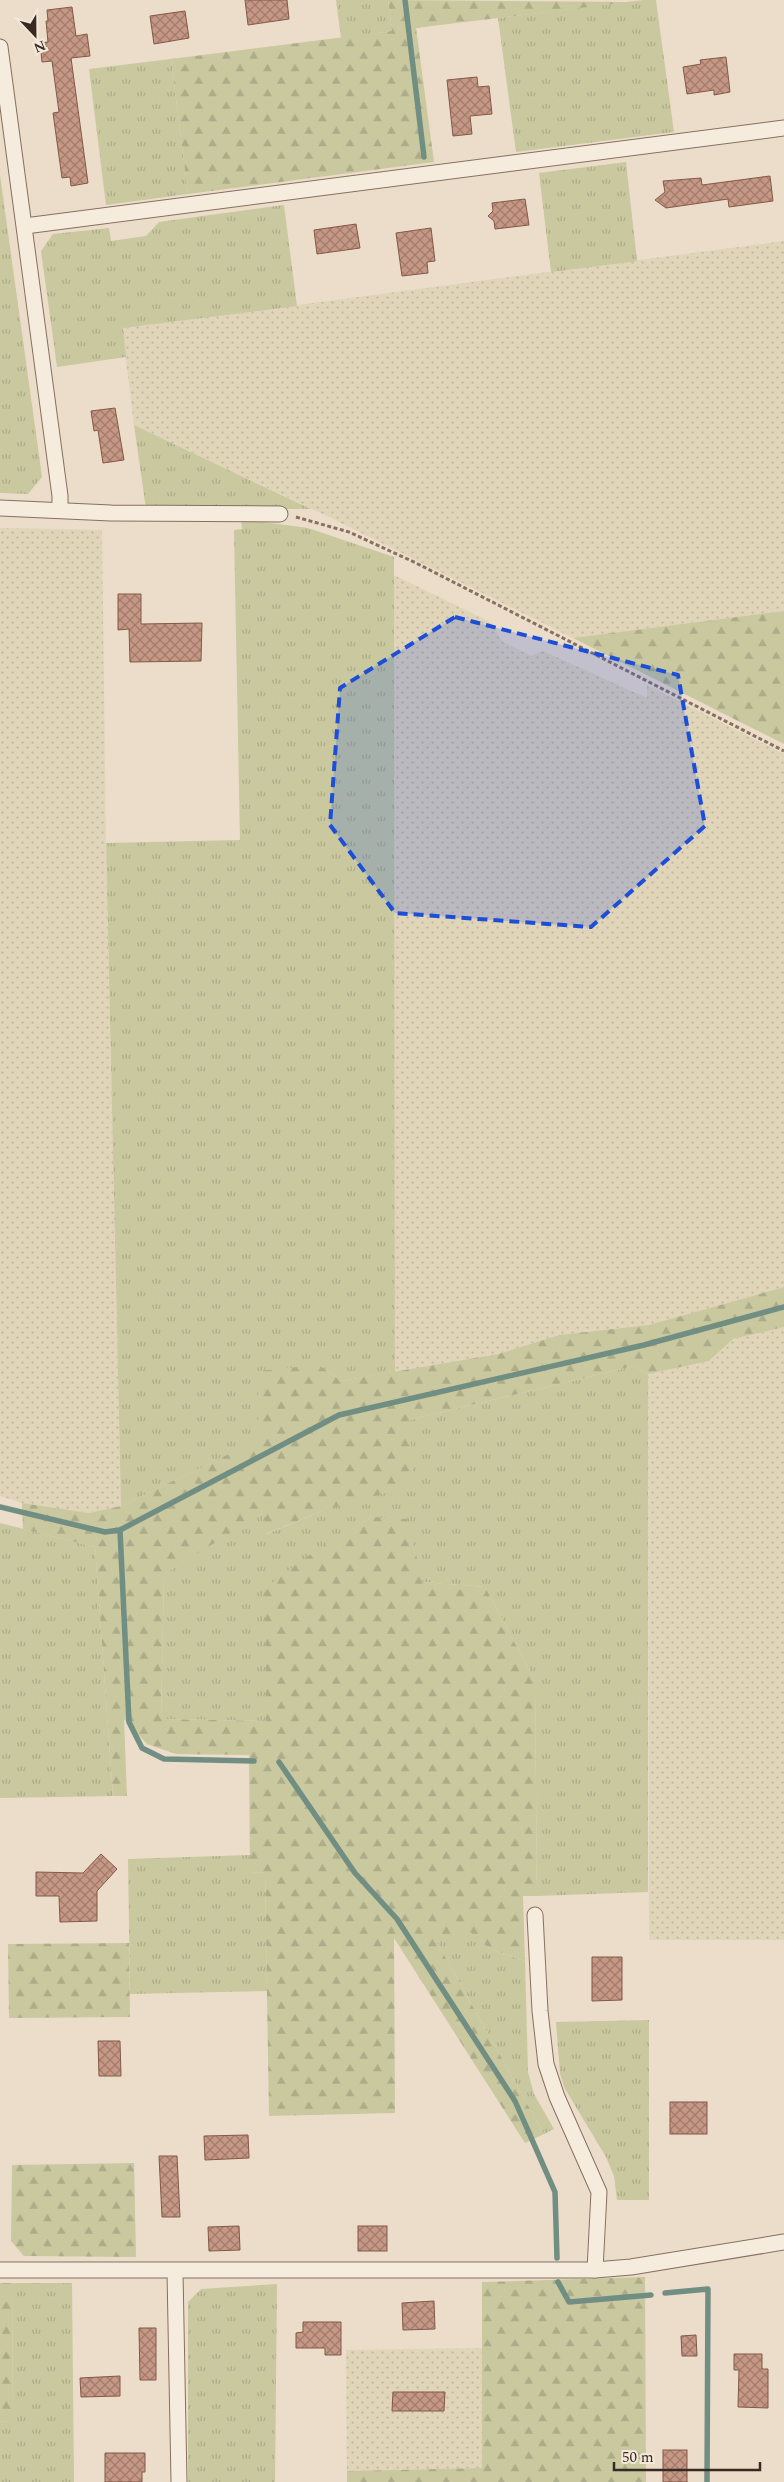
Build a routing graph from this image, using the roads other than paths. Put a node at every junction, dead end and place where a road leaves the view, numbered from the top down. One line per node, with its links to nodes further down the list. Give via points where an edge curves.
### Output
1 (0, 47): 3 (street)
2 (784, 128): 3 (street)
3 (25, 226): 5 (street)
4 (0, 508): 5 (street)
5 (60, 510): 6 (street)
6 (280, 514)
7 (535, 1915): 10 (street, via 546,2064 599,2192)
8 (784, 2242): 10 (street)
9 (0, 2270): 11 (street)
10 (595, 2270): 11 (street)
11 (175, 2272): 12 (street)
12 (179, 2482)

